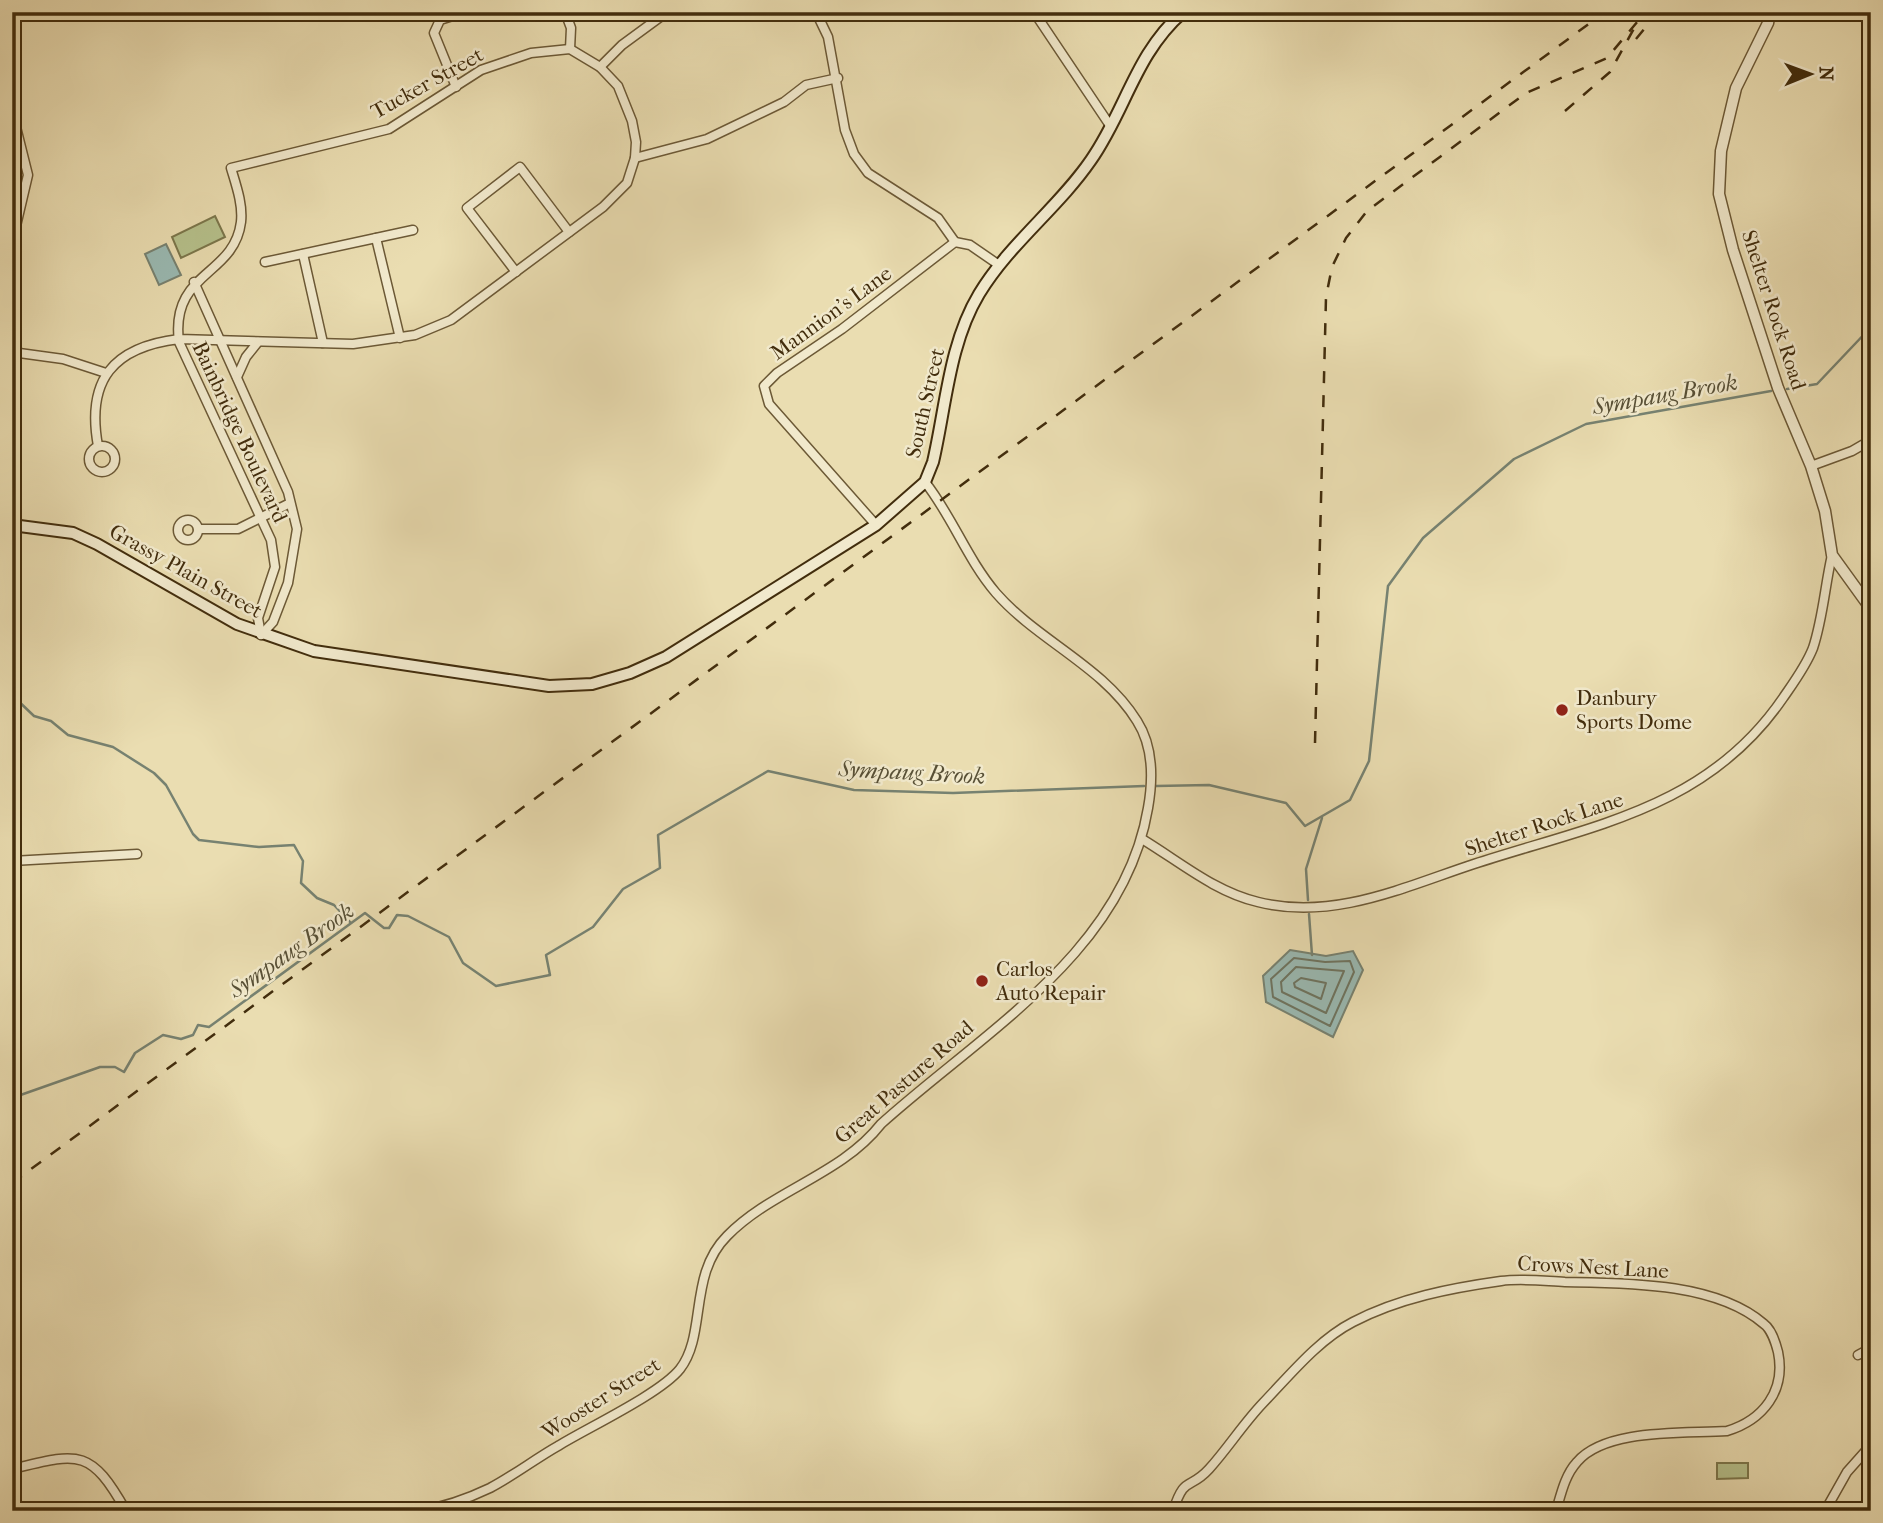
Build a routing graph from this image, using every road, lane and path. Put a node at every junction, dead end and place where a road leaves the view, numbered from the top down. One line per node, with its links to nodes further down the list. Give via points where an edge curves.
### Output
1 (465, 12): 11 (street, via 440,20 434,33)
2 (565, 12): 8 (street, via 571,28)
3 (667, 12): 9 (street)
4 (816, 12): 10 (street)
5 (1034, 12): 13 (street)
6 (1183, 12): 13 (main road, South Street, via 1143,59)
7 (1770, 12): 37 (street, Shelter Rock Road, via 1736,88 1721,151 1719,194 1778,388)
8 (570, 49): 9 (street); 11 (street, Tucker Street, via 531,53 481,70)
9 (600, 67): 14 (street, via 618,86 632,121)
10 (838, 78): 14 (street, via 806,85 784,102 707,139); 20 (street, via 845,130 854,154 869,173 938,218)
11 (456, 87): 26 (street, Tucker Street, via 389,129 231,168 241,222 222,260)
12 (12, 111): 16 (street, via 28,175)
13 (1111, 127): 24 (main road, South Street, via 1071,187)
14 (635, 158): 18 (street, via 627,183)
15 (12, 207): 16 (street)
16 (23, 207): 21 (street)
17 (414, 230): 19 (street)
18 (569, 232): 25 (street); 25 (street, via 520,167 467,208)
19 (376, 239): 22 (street); 27 (street)
20 (955, 242): 24 (street); 42 (street, Mannion's Lane, via 764,386 769,404)
21 (12, 243)
22 (303, 254): 23 (street); 31 (street)
23 (265, 262)
24 (999, 265): 38 (main road, South Street, via 962,329)
25 (516, 272): 27 (street, via 452,320)
26 (194, 282): 28 (street, Bainbridge Boulevard, via 180,307); 29 (street, Bainbridge Boulevard)
27 (400, 338): 31 (street)
28 (179, 339): 29 (street); 33 (street, via 128,351); 40 (street, Bainbridge Boulevard)
29 (220, 341): 30 (street); 34 (street, Bainbridge Boulevard)
30 (258, 342): 31 (street); 34 (street)
31 (323, 344)
32 (12, 352): 33 (street, via 63,359)
33 (106, 373): 36 (street, via 93,419)
34 (237, 377): 39 (street, Bainbridge Boulevard)
35 (1871, 440): 37 (street)
36 (98, 446)
37 (1811, 466): 44 (street, Shelter Rock Road)
38 (925, 482): 42 (main road, South Street); 48 (street, Great Pasture Road, via 997,594 1116,693 1139,722 1152,786)
39 (290, 503): 40 (street); 46 (street, Bainbridge Boulevard, via 297,529 293,565 272,622)
40 (261, 519): 43 (street, via 238,529); 46 (street, Bainbridge Boulevard, via 271,540 275,567 258,618)
41 (12, 525): 46 (main road, Grassy Plain Street, via 73,533)
42 (876, 525): 47 (main road, South Street, via 666,657 592,684)
43 (198, 529)
44 (1832, 555): 45 (street, Shelter Rock Road); 48 (street, Shelter Rock Lane, via 1812,650 1787,693 1748,741 1704,778 1660,804 1390,893 1335,906 1259,903 1232,894)
45 (1871, 609)
46 (261, 635): 47 (main road, Grassy Plain Street, via 344,657)
47 (549, 686)
48 (1142, 839): 51 (street, Great Pasture Road, via 1127,880 1084,946 881,1124 864,1145)
49 (137, 854): 50 (street)
50 (12, 861)
51 (824, 1171): 56 (street, Wooster Street, via 725,1237 711,1257 700,1287 690,1348 679,1370 490,1488)
52 (1871, 1348): 53 (street)
53 (1858, 1355)
54 (1871, 1446): 61 (street, via 1847,1472)
55 (12, 1469): 57 (street, via 53,1459 86,1459 98,1468)
56 (447, 1508): 58 (street, Wooster Street)
57 (126, 1511)
58 (419, 1511)
59 (1173, 1511): 60 (street, Crows Nest Lane, via 1181,1488 1208,1471 1236,1432 1312,1352 1352,1322 1420,1295 1504,1280 1648,1284 1707,1295 1766,1325 1781,1369 1773,1398 1760,1415 1727,1431 1608,1442 1578,1460)
60 (1556, 1511)
61 (1825, 1511)

